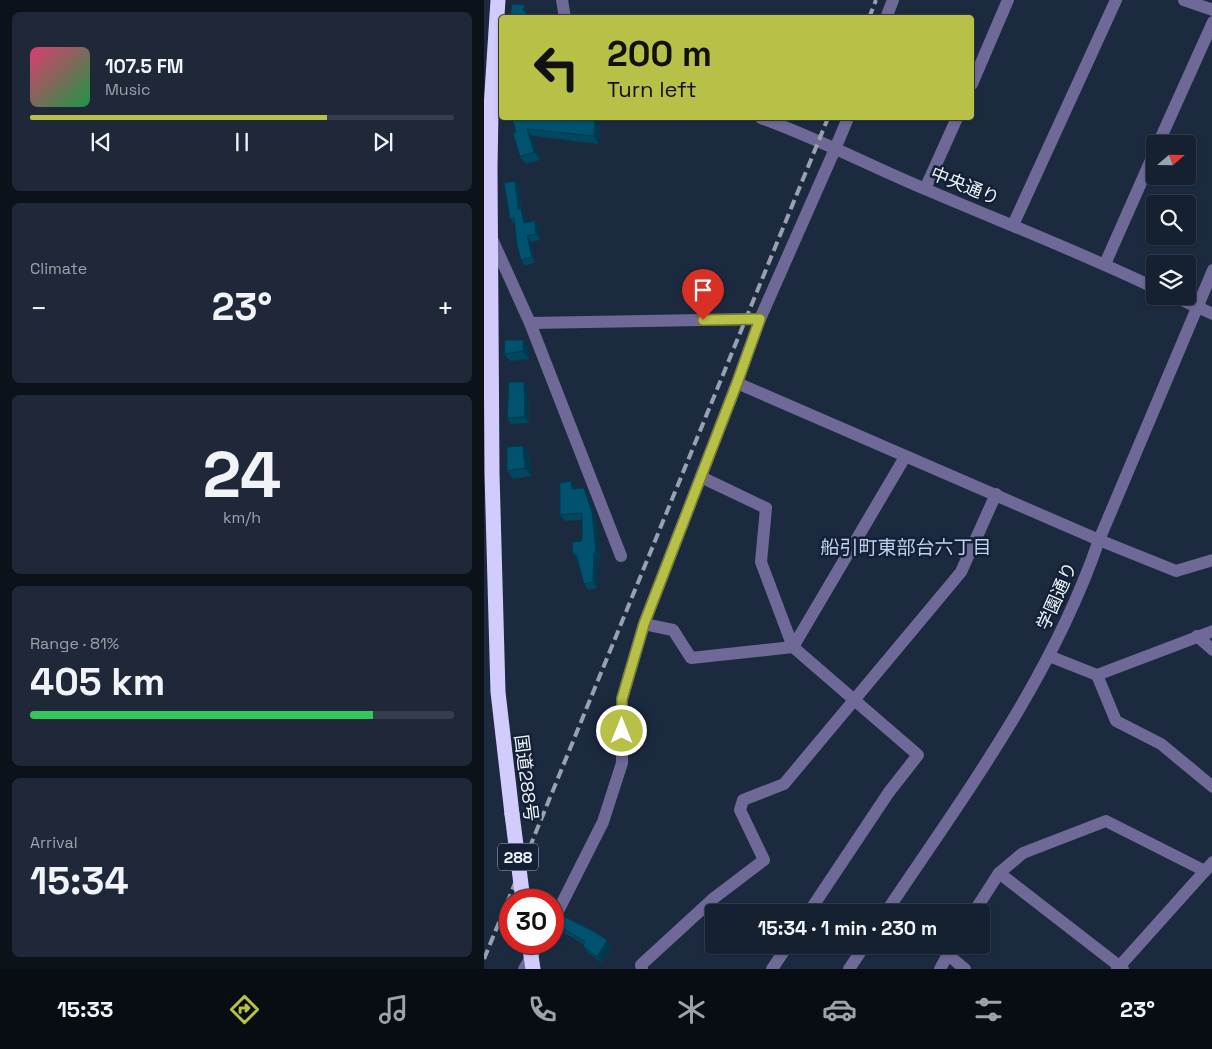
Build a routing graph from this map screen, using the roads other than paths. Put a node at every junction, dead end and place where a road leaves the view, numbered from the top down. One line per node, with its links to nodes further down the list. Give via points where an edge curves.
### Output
1 (498, 0): 11 (highway, 国道288号 / 288)
2 (562, 0): 8 (street)
3 (893, 0): 9 (street)
4 (1008, 0): 12 (street)
5 (1116, 0): 20 (street)
6 (1184, 0): 7 (street)
7 (1212, 10)
8 (564, 15)
9 (887, 15)
10 (1212, 22): 16 (street)
11 (498, 72): 21 (highway, 国道288号 / 288, via 490,143)
12 (974, 79)
13 (767, 120): 17 (street, 中央通り)
14 (847, 120): 17 (street)
15 (956, 120): 19 (street)
16 (1162, 135)
17 (835, 149): 19 (street, 中央通り); 28 (street)
18 (1146, 171): 22 (street)
19 (925, 189): 20 (street, 中央通り)
20 (1013, 225): 22 (street, 中央通り)
21 (490, 236): 29 (street); 31 (highway, 国道288号 / 288)
22 (1105, 264): 24 (street, 中央通り)
23 (1212, 270): 26 (street, 学園通り)
24 (1146, 284)
25 (1192, 305): 26 (street)
26 (1196, 307): 27 (street); 35 (street, 学園通り)
27 (1212, 314)
28 (760, 319): 29 (street); 30 (street)
29 (530, 323): 36 (street)
30 (737, 383): 32 (street); 33 (street)
31 (488, 422): 49 (highway, 国道288号 / 288, bridge, via 498,692)
32 (905, 457): 34 (street); 41 (street)
33 (701, 477): 38 (street); 41 (street, via 766,508 761,562)
34 (996, 494): 35 (street); 45 (street, via 961,572)
35 (1099, 540): 37 (street, via 1176,571); 43 (street, 学園通り)
36 (621, 556)
37 (1211, 557)
38 (644, 624): 41 (street, via 672,630 691,658); 50 (street, via 622,699 622,763 603,822)
39 (1212, 631): 40 (street)
40 (1197, 636): 42 (street); 44 (street)
41 (793, 647): 45 (street)
42 (1212, 650)
43 (1049, 656): 44 (street); 52 (street, 学園通り, via 1005,735)
44 (1096, 674): 46 (street, via 1116,721 1161,744)
45 (854, 701): 51 (street, via 918,756 889,792); 63 (street, via 784,784 743,800 740,810 764,860 714,898 641,965)
46 (1212, 787)
47 (1209, 867): 48 (street, via 1106,821 1022,854); 60 (street)
48 (999, 873): 53 (street); 60 (street)
49 (522, 889)
50 (564, 899)
51 (814, 904)
52 (891, 904)
53 (979, 904)
54 (531, 954): 62 (highway, bridge)
55 (533, 954): 61 (street)
56 (782, 954): 64 (street)
57 (859, 954): 65 (street)
58 (948, 954): 66 (street)
59 (953, 954): 67 (street)
60 (1120, 968)
61 (524, 969)
62 (533, 969)
63 (642, 969)
64 (772, 969)
65 (849, 969)
66 (940, 969)
67 (965, 969)

